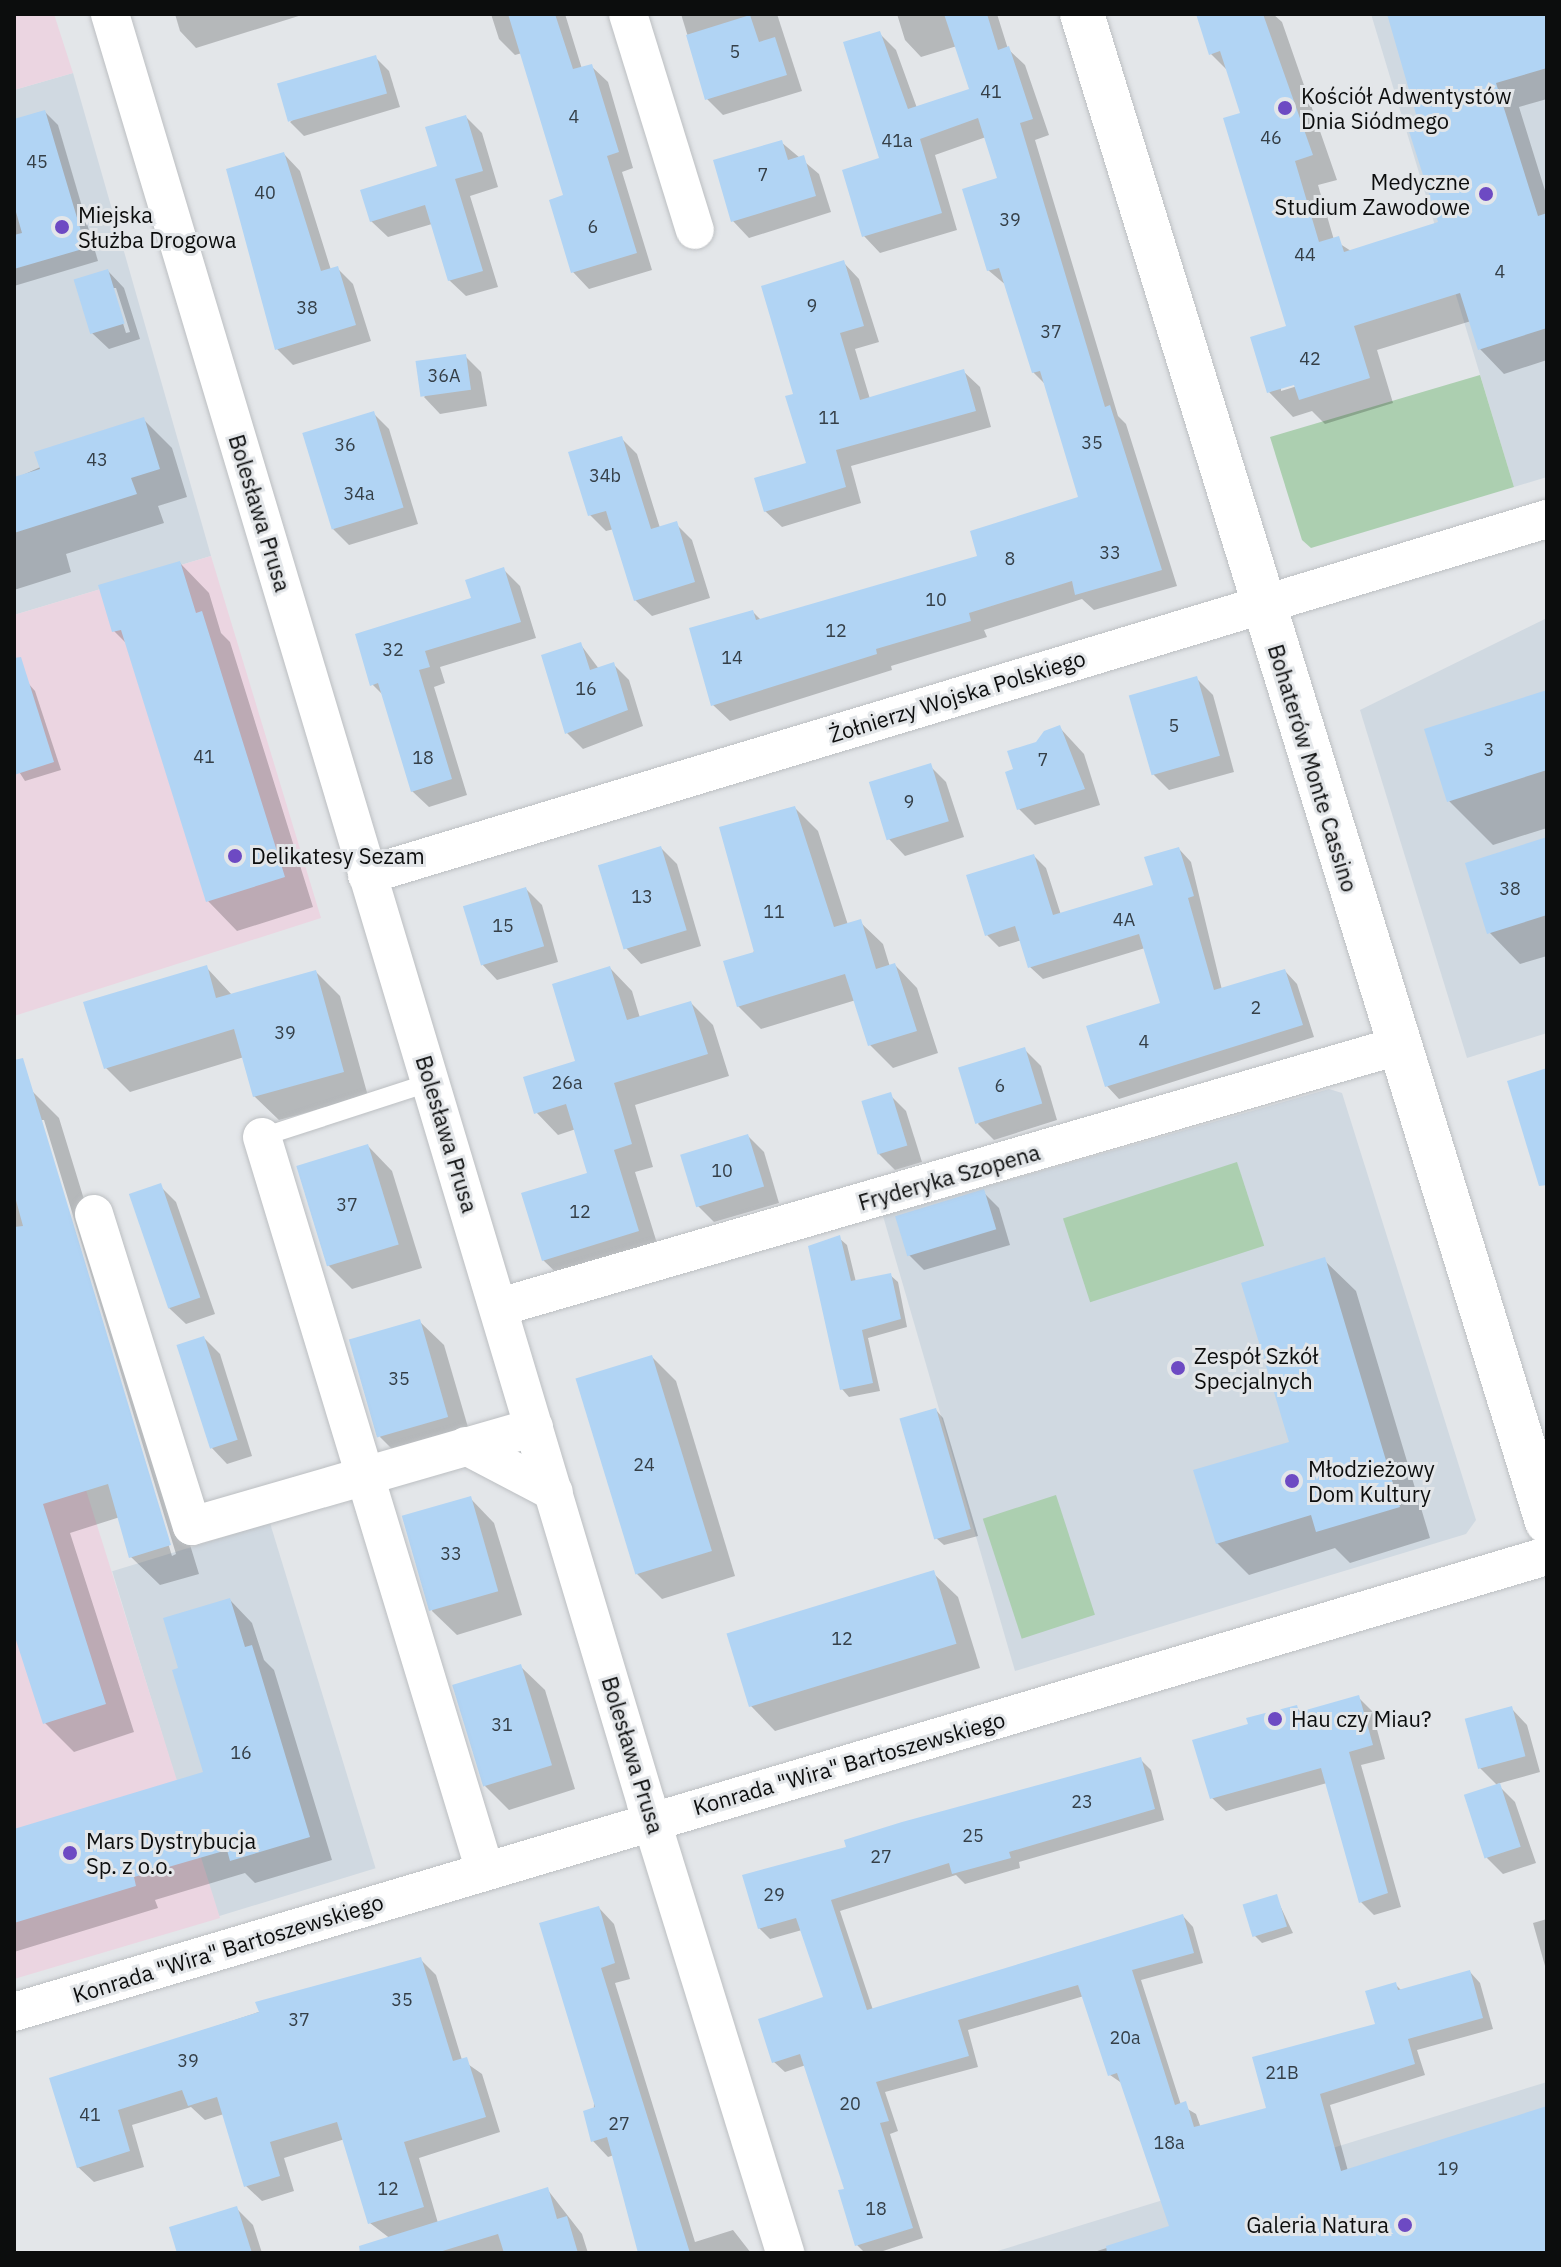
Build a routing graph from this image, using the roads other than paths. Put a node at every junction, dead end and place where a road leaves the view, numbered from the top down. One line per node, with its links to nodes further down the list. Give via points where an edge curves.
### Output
1 (110, 14): 7 (street, Bolesława Prusa)
2 (628, 14): 4 (street)
3 (1082, 14): 6 (street, Bohaterów Monte Cassino)
4 (695, 230)
5 (1547, 519): 6 (street, Żołnierzy Wojska Polskiego)
6 (1262, 604): 7 (street, Żołnierzy Wojska Polskiego); 8 (street, Bohaterów Monte Cassino)
7 (367, 875): 9 (street, Bolesława Prusa)
8 (1398, 1046): 12 (street, Fryderyka Szopena); 17 (street, Bohaterów Monte Cassino)
9 (431, 1082): 10 (lane); 12 (street, Bolesława Prusa)
10 (262, 1137): 15 (street)
11 (94, 1214): 15 (street, via 192,1526)
12 (500, 1307): 13 (street, Bolesława Prusa)
13 (534, 1427): 14 (street); 16 (street, Bolesława Prusa)
14 (466, 1446): 15 (street); 16 (street)
15 (364, 1476): 20 (street)
16 (554, 1492): 19 (street, Bolesława Prusa)
17 (1547, 1522)
18 (1547, 1556): 19 (street, Konrada "Wira" Bartoszewskiego)
19 (651, 1821): 20 (street, Konrada "Wira" Bartoszewskiego); 22 (street, Bolesława Prusa)
20 (485, 1871): 21 (street, Konrada "Wira" Bartoszewskiego)
21 (14, 2012)
22 (785, 2253)

